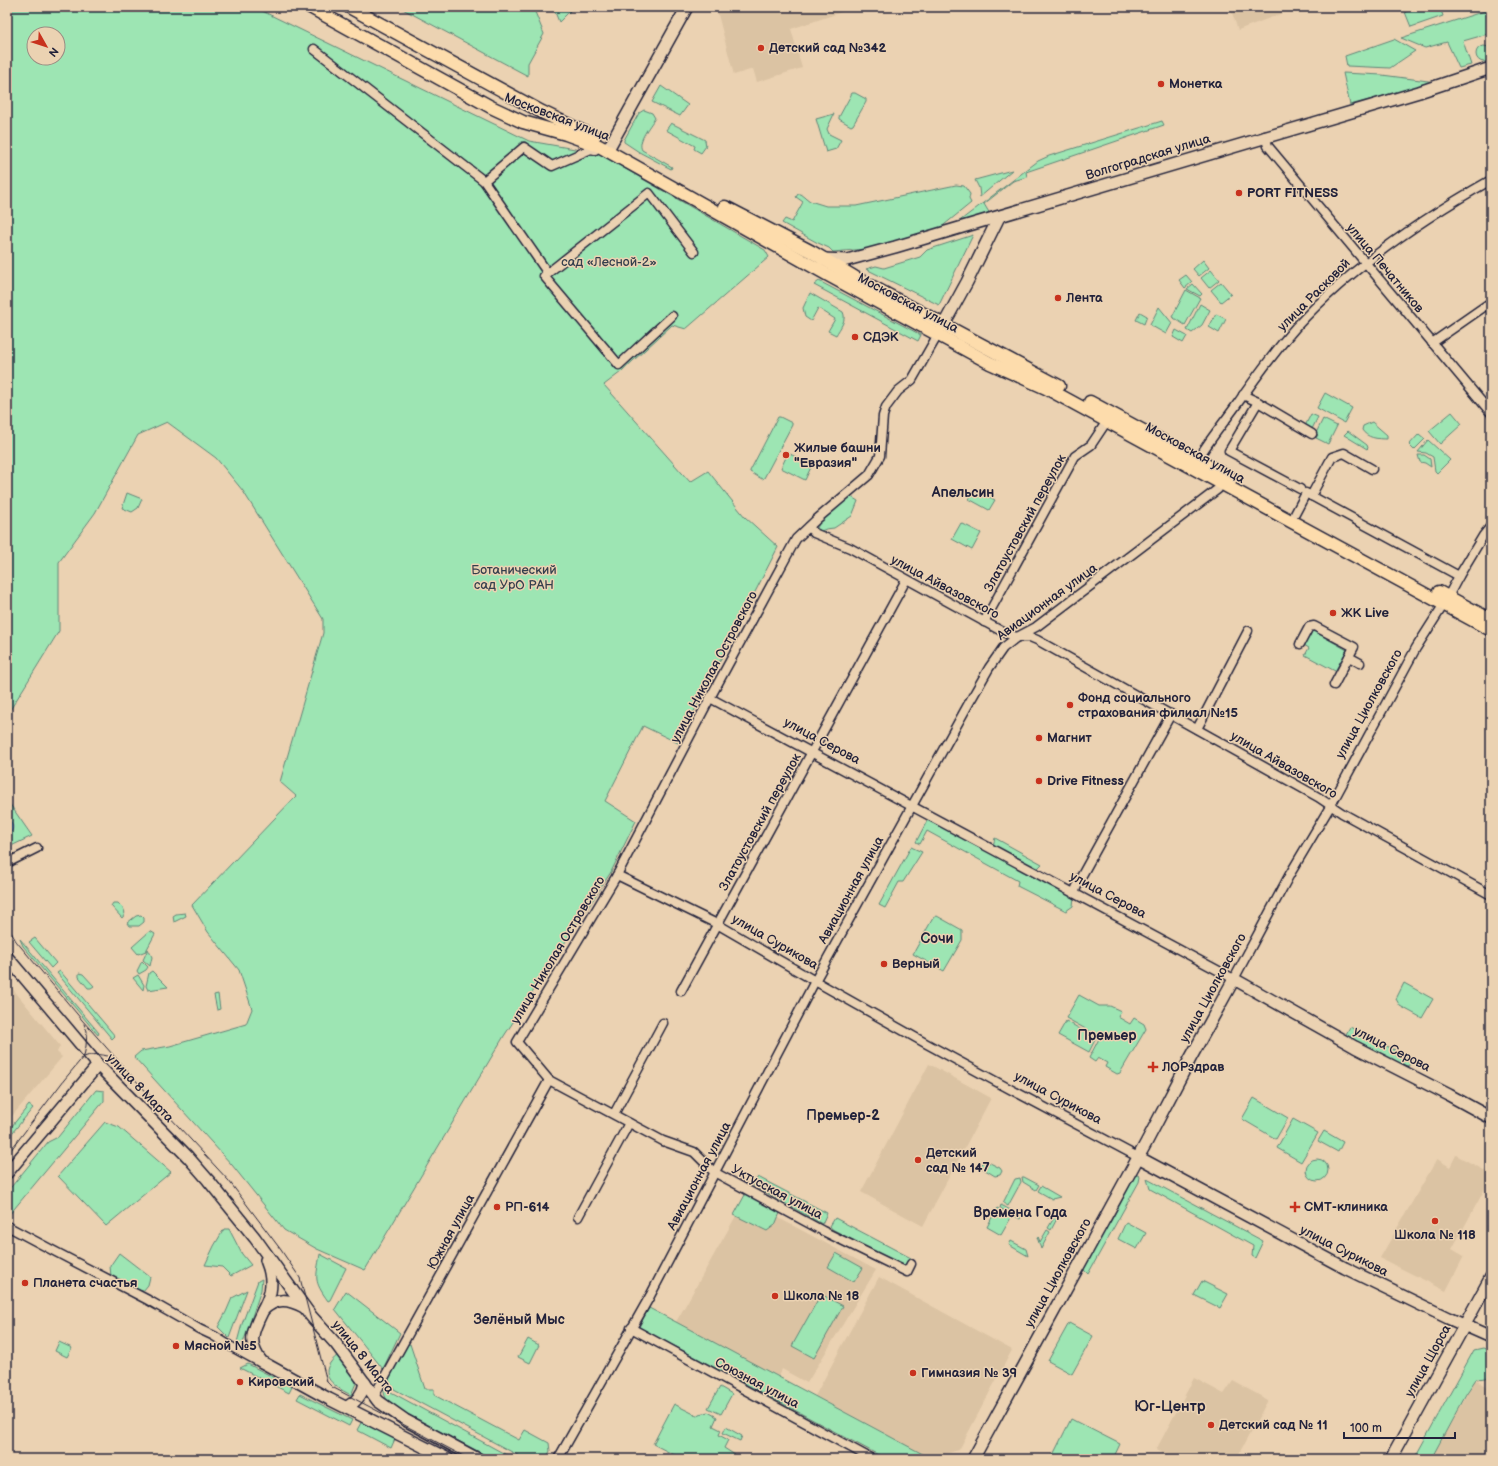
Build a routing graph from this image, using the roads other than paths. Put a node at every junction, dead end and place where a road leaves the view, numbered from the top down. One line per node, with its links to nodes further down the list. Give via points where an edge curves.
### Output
1 (310, 7): 9 (main road, Московская улица, via 508,115)
2 (349, 7): 5 (main road, Московская улица)
3 (356, 7): 5 (main road)
4 (687, 7): 9 (street)
5 (366, 16): 9 (main road, Московская улица)
6 (314, 49): 11 (street)
7 (1491, 68): 8 (street, Волгоградская улица, via 1419,92)
8 (1266, 136): 12 (street, Волгоградская улица); 14 (street, улица Печатников, via 1268,146)
9 (605, 147): 11 (street, via 591,149 552,166 524,147); 15 (main road, Московская улица, via 712,201)
10 (1491, 180): 14 (street, улица Расковой, via 1436,213)
11 (484, 181): 16 (street)
12 (999, 217): 15 (street, Волгоградская улица, via 847,260); 19 (street)
13 (694, 252): 16 (street, via 649,193)
14 (1365, 262): 20 (street, улица Печатников); 21 (street, улица Расковой, via 1297,326)
15 (820, 264): 19 (main road, Московская улица, via 854,277)
16 (547, 272): 18 (street, via 544,276 619,365)
17 (1491, 302): 20 (street)
18 (672, 316)
19 (941, 329): 24 (main road, Московская улица, via 990,363 1033,381); 26 (main road, Московская улица); 33 (street, улица Николая Островского, via 912,380 898,391 886,407 880,456 869,475)
20 (1432, 343): 23 (street, улица Печатников)
21 (1243, 395): 22 (street); 26 (street, улица Расковой)
22 (1258, 402): 25 (street); 29 (street, via 1229,451)
23 (1491, 413)
24 (1107, 420): 26 (main road, Московская улица); 38 (street, Златоустовский переулок, via 1091,445 1075,456)
25 (1312, 434)
26 (1195, 464): 28 (main road, Московская улица)
27 (1372, 469): 30 (street, via 1344,454 1332,457)
28 (1222, 478): 31 (main road, Московская улица); 36 (main road, Московская улица); 41 (street, Авиационная улица, via 1218,489 1036,627)
29 (1300, 489)
30 (1311, 496): 31 (street, via 1306,493); 34 (street)
31 (1295, 514): 36 (main road, Московская улица)
32 (1491, 526): 34 (street, улица Циолковского)
33 (809, 527): 35 (street, улица Айвазовского, via 814,533 850,548); 46 (street, улица Николая Островского, via 796,539)
34 (1459, 576): 36 (street, улица Циолковского)
35 (906, 580): 38 (street, улица Айвазовского); 49 (street, Златоустовский переулок)
36 (1446, 601): 37 (main road, Московская улица); 39 (main road, Московская улица); 51 (street, улица Циолковского, via 1416,648)
37 (1491, 620)
38 (984, 622): 41 (street, улица Айвазовского)
39 (1491, 630)
40 (1248, 631): 48 (street)
41 (1017, 637): 47 (street, улица Айвазовского, via 1037,640); 50 (street, Авиационная улица, via 1003,648 988,668)
42 (1300, 644): 43 (street, via 1309,627 1314,626 1354,647)
43 (1349, 657): 44 (street); 45 (street)
44 (1360, 663)
45 (1334, 685)
46 (710, 698): 49 (street, улица Серова); 54 (street, улица Николая Островского)
47 (1171, 714): 48 (street, улица Айвазовского); 55 (street)
48 (1197, 729): 51 (street, улица Айвазовского)
49 (812, 751): 50 (street, улица Серова); 57 (street, Златоустовский переулок)
50 (912, 805): 55 (street, улица Серова); 60 (street, Авиационная улица)
51 (1331, 805): 56 (street, улица Айвазовского); 59 (street, улица Циолковского, via 1290,874)
52 (37, 848): 53 (street)
53 (7, 863)
54 (617, 875): 57 (street, улица Сурикова); 63 (street, улица Николая Островского)
55 (1074, 893): 59 (street, улица Серова)
56 (1491, 895)
57 (717, 924): 60 (street, улица Сурикова); 61 (street, Златоустовский переулок)
58 (7, 957): 64 (street, улица 8 Марта)
59 (1234, 978): 67 (street, улица Серова, via 1356,1047); 69 (street, улица Циолковского)
60 (815, 981): 69 (street, улица Сурикова); 70 (street, Авиационная улица)
61 (681, 991)
62 (663, 1024): 66 (street)
63 (517, 1042): 65 (street, Уктусская улица)
64 (98, 1065): 71 (street); 74 (street, улица 8 Марта, via 188,1157)
65 (549, 1080): 66 (street, Уктусская улица); 86 (street, Южная улица)
66 (614, 1114): 68 (street, Уктусская улица)
67 (1491, 1118)
68 (629, 1123): 70 (street, Уктусская улица, via 663,1141 694,1152); 72 (street)
69 (1138, 1157): 79 (street, улица Сурикова, via 1345,1268); 92 (street, улица Циолковского)
70 (714, 1172): 75 (street, Уктусская улица, via 823,1231 907,1272); 80 (street, Авиационная улица)
71 (7, 1173)
72 (578, 1217)
73 (7, 1226): 83 (street)
74 (255, 1238): 77 (street, улица 8 Марта); 78 (street, улица 8 Марта, via 271,1275 268,1299)
75 (911, 1264)
76 (1491, 1278): 79 (street, улица Щорса)
77 (305, 1308): 78 (street, via 293,1301 281,1301 271,1303); 85 (street, улица 8 Марта)
78 (260, 1314): 81 (street, улица 8 Марта)
79 (1465, 1325): 82 (street, улица Сурикова); 93 (street, улица Щорса)
80 (631, 1328): 90 (street, Авиационная улица); 91 (street, Союзная улица)
81 (253, 1333): 83 (street); 84 (street, via 257,1353)
82 (1491, 1337)
83 (244, 1354): 84 (street)
84 (267, 1365): 87 (street)
85 (365, 1383): 86 (street, улица 8 Марта); 87 (street, via 358,1397)
86 (374, 1396): 89 (street, улица 8 Марта, via 404,1420)
87 (346, 1408): 88 (street)
88 (448, 1459)
89 (478, 1459)
90 (558, 1459)
91 (872, 1459)
92 (973, 1459)
93 (1391, 1459)

